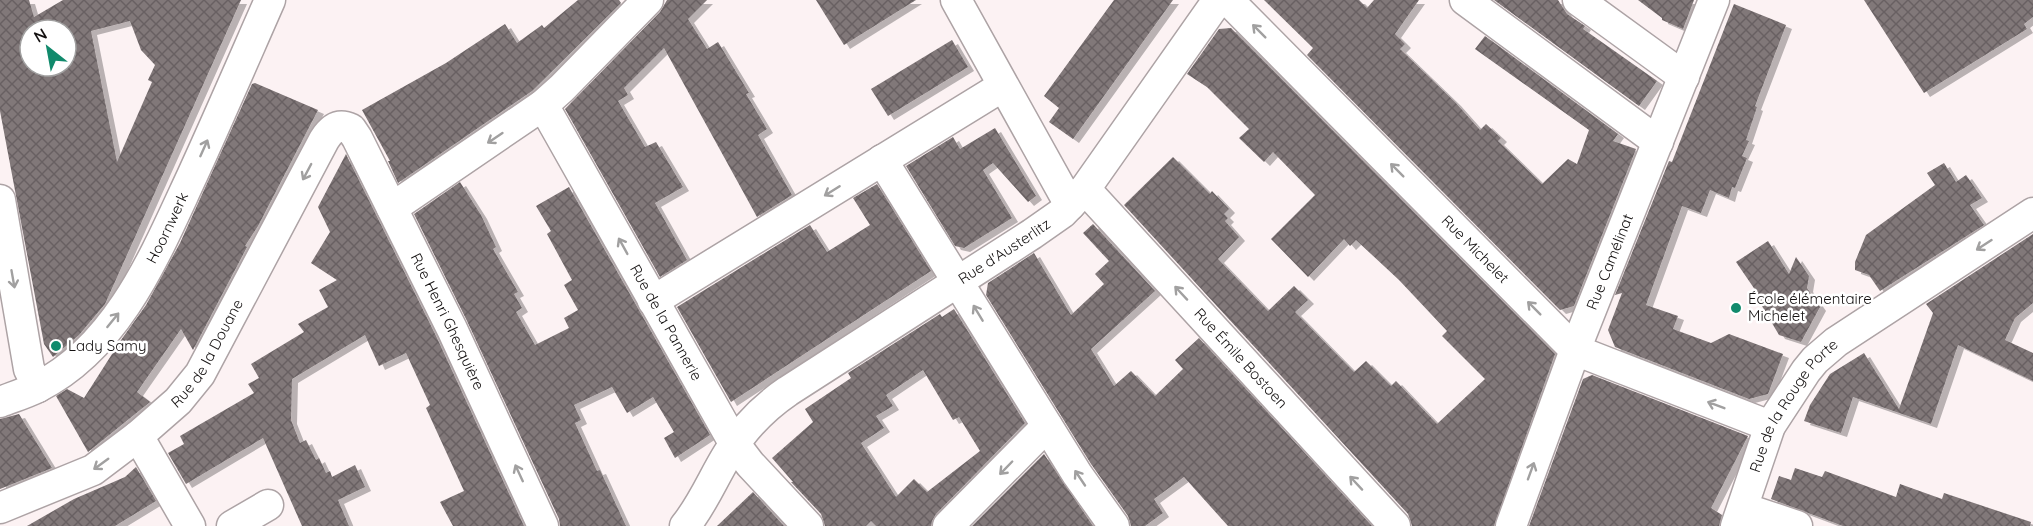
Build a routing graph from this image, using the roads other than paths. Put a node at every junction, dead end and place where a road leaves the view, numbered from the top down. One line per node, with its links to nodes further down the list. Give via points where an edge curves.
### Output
1 (270, 0): 22 (street, Hoornwerk, one-way to 1, via 66,369 95,342 143,276)
2 (648, 0): 11 (street)
3 (956, 0): 10 (street, Rue Émile Bostoen)
4 (1218, 0): 15 (street, Rue d'Austerlitz)
5 (1228, 0): 21 (street, Rue Michelet, one-way to 5)
6 (1465, 0): 13 (street)
7 (1578, 0): 9 (street)
8 (1714, 0): 9 (street, Rue Camélinat)
9 (1684, 77): 13 (street, Rue Camélinat)
10 (1003, 86): 14 (street); 15 (street, Rue Émile Bostoen)
11 (543, 105): 17 (street, one-way to 17); 20 (street, Rue de la Pannerie, one-way to 11)
12 (340, 126): 17 (street, Rue Henri Ghesquière, via 354,133); 26 (street, Rue de la Douane, one-way to 26, via 332,129 324,140 200,374 178,401)
13 (1658, 142): 21 (street, Rue Camélinat)
14 (882, 160): 19 (street); 20 (street, one-way to 20)
15 (1077, 197): 19 (street, Rue d'Austerlitz, via 1032,234); 38 (street, Rue Émile Bostoen, one-way to 15)
16 (0, 200): 22 (street, one-way to 22, via 29,369)
17 (392, 208): 33 (street, Rue Henri Ghesquière, one-way to 17)
18 (2033, 213): 25 (street, Rue de la Rouge Porte, one-way to 25, via 1826,350 1806,371)
19 (959, 281): 24 (street, one-way to 19); 27 (street, Rue d'Austerlitz, via 778,397)
20 (654, 301): 27 (street, Rue de la Pannerie)
21 (1575, 350): 25 (street, Rue Michelet, one-way to 21); 39 (street, Rue Camélinat, one-way to 21)
22 (38, 387): 23 (street, Hoornwerk)
23 (0, 402)
24 (1047, 426): 36 (street, one-way to 36); 37 (street, one-way to 24)
25 (1770, 426): 30 (street, Rue de la Rouge Porte)
26 (138, 436): 29 (street, Rue de la Douane, one-way to 29, via 93,470); 31 (street)
27 (734, 443): 34 (street, Rue d'Austerlitz); 35 (street, Rue de la Pannerie)
28 (268, 504): 32 (street)
29 (0, 508)
30 (1739, 517): 40 (street)
31 (190, 526)
32 (232, 526)
33 (543, 526)
34 (685, 526)
35 (808, 526)
36 (948, 526)
37 (1114, 526)
38 (1395, 526)
39 (1511, 526)
40 (1797, 526)

